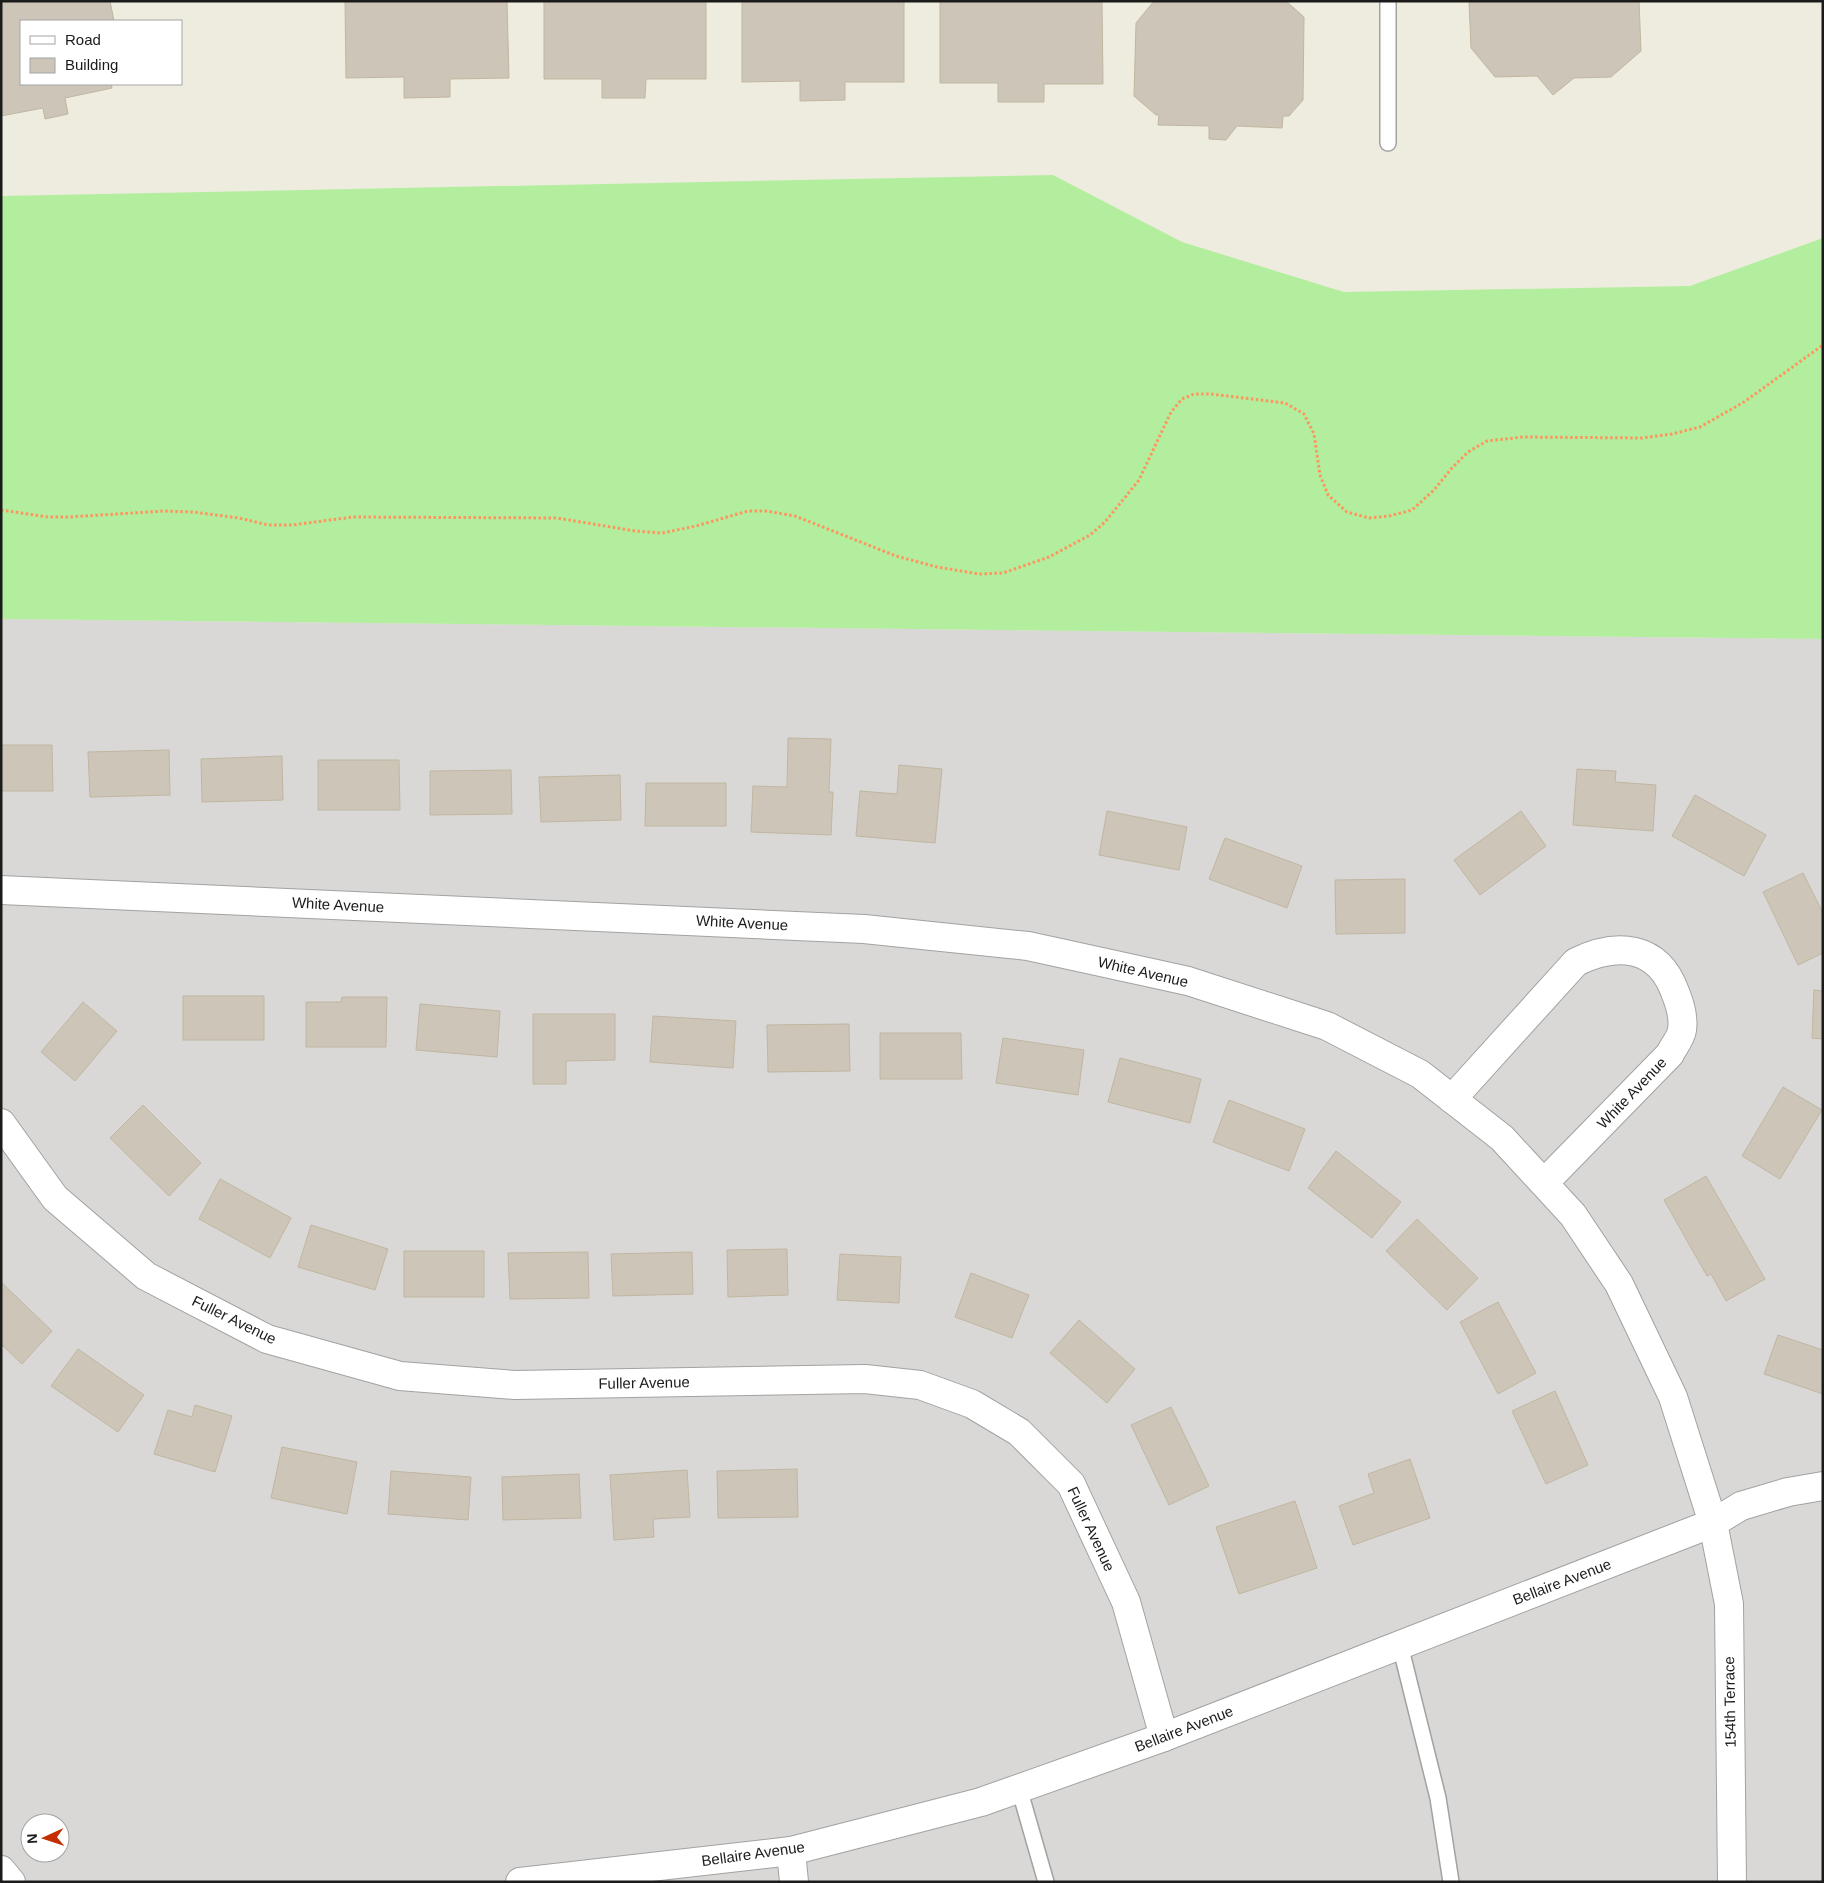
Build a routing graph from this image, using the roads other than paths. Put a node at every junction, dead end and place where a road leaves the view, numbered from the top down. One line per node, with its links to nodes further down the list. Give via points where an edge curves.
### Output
1 (1388, 1): 2 (lane)
2 (1388, 143)
3 (1, 890): 4 (street, White Avenue, via 864,929 1028,946 1188,981 1327,1026 1420,1074)
4 (1452, 1099): 6 (street, White Avenue, via 1502,1138); 6 (street, White Avenue, via 1576,962 1609,950 1636,952 1656,961 1670,979 1681,1007 1682,1031 1670,1054)
5 (1, 1123): 10 (street, Fuller Avenue, via 55,1198 146,1276 267,1339 400,1376 515,1385 865,1379 920,1385 972,1404 1019,1432 1071,1484 1126,1602)
6 (1544, 1183): 8 (street, White Avenue, via 1573,1215 1619,1284 1673,1398)
7 (1823, 1486): 8 (street, Bellaire Avenue, via 1741,1506)
8 (1713, 1523): 9 (street, Bellaire Avenue); 19 (street, 154th Terrace, via 1729,1604)
9 (1400, 1645): 10 (street, Bellaire Avenue); 18 (lane, via 1438,1798)
10 (1164, 1737): 11 (street, Bellaire Avenue)
11 (1019, 1788): 12 (street, Bellaire Avenue, via 981,1802); 17 (lane)
12 (791, 1851): 15 (street, Bellaire Avenue); 16 (street)
13 (1, 1870): 14 (street)
14 (11, 1882)
15 (520, 1882)
16 (794, 1882)
17 (1046, 1882)
18 (1451, 1882)
19 (1732, 1882)

